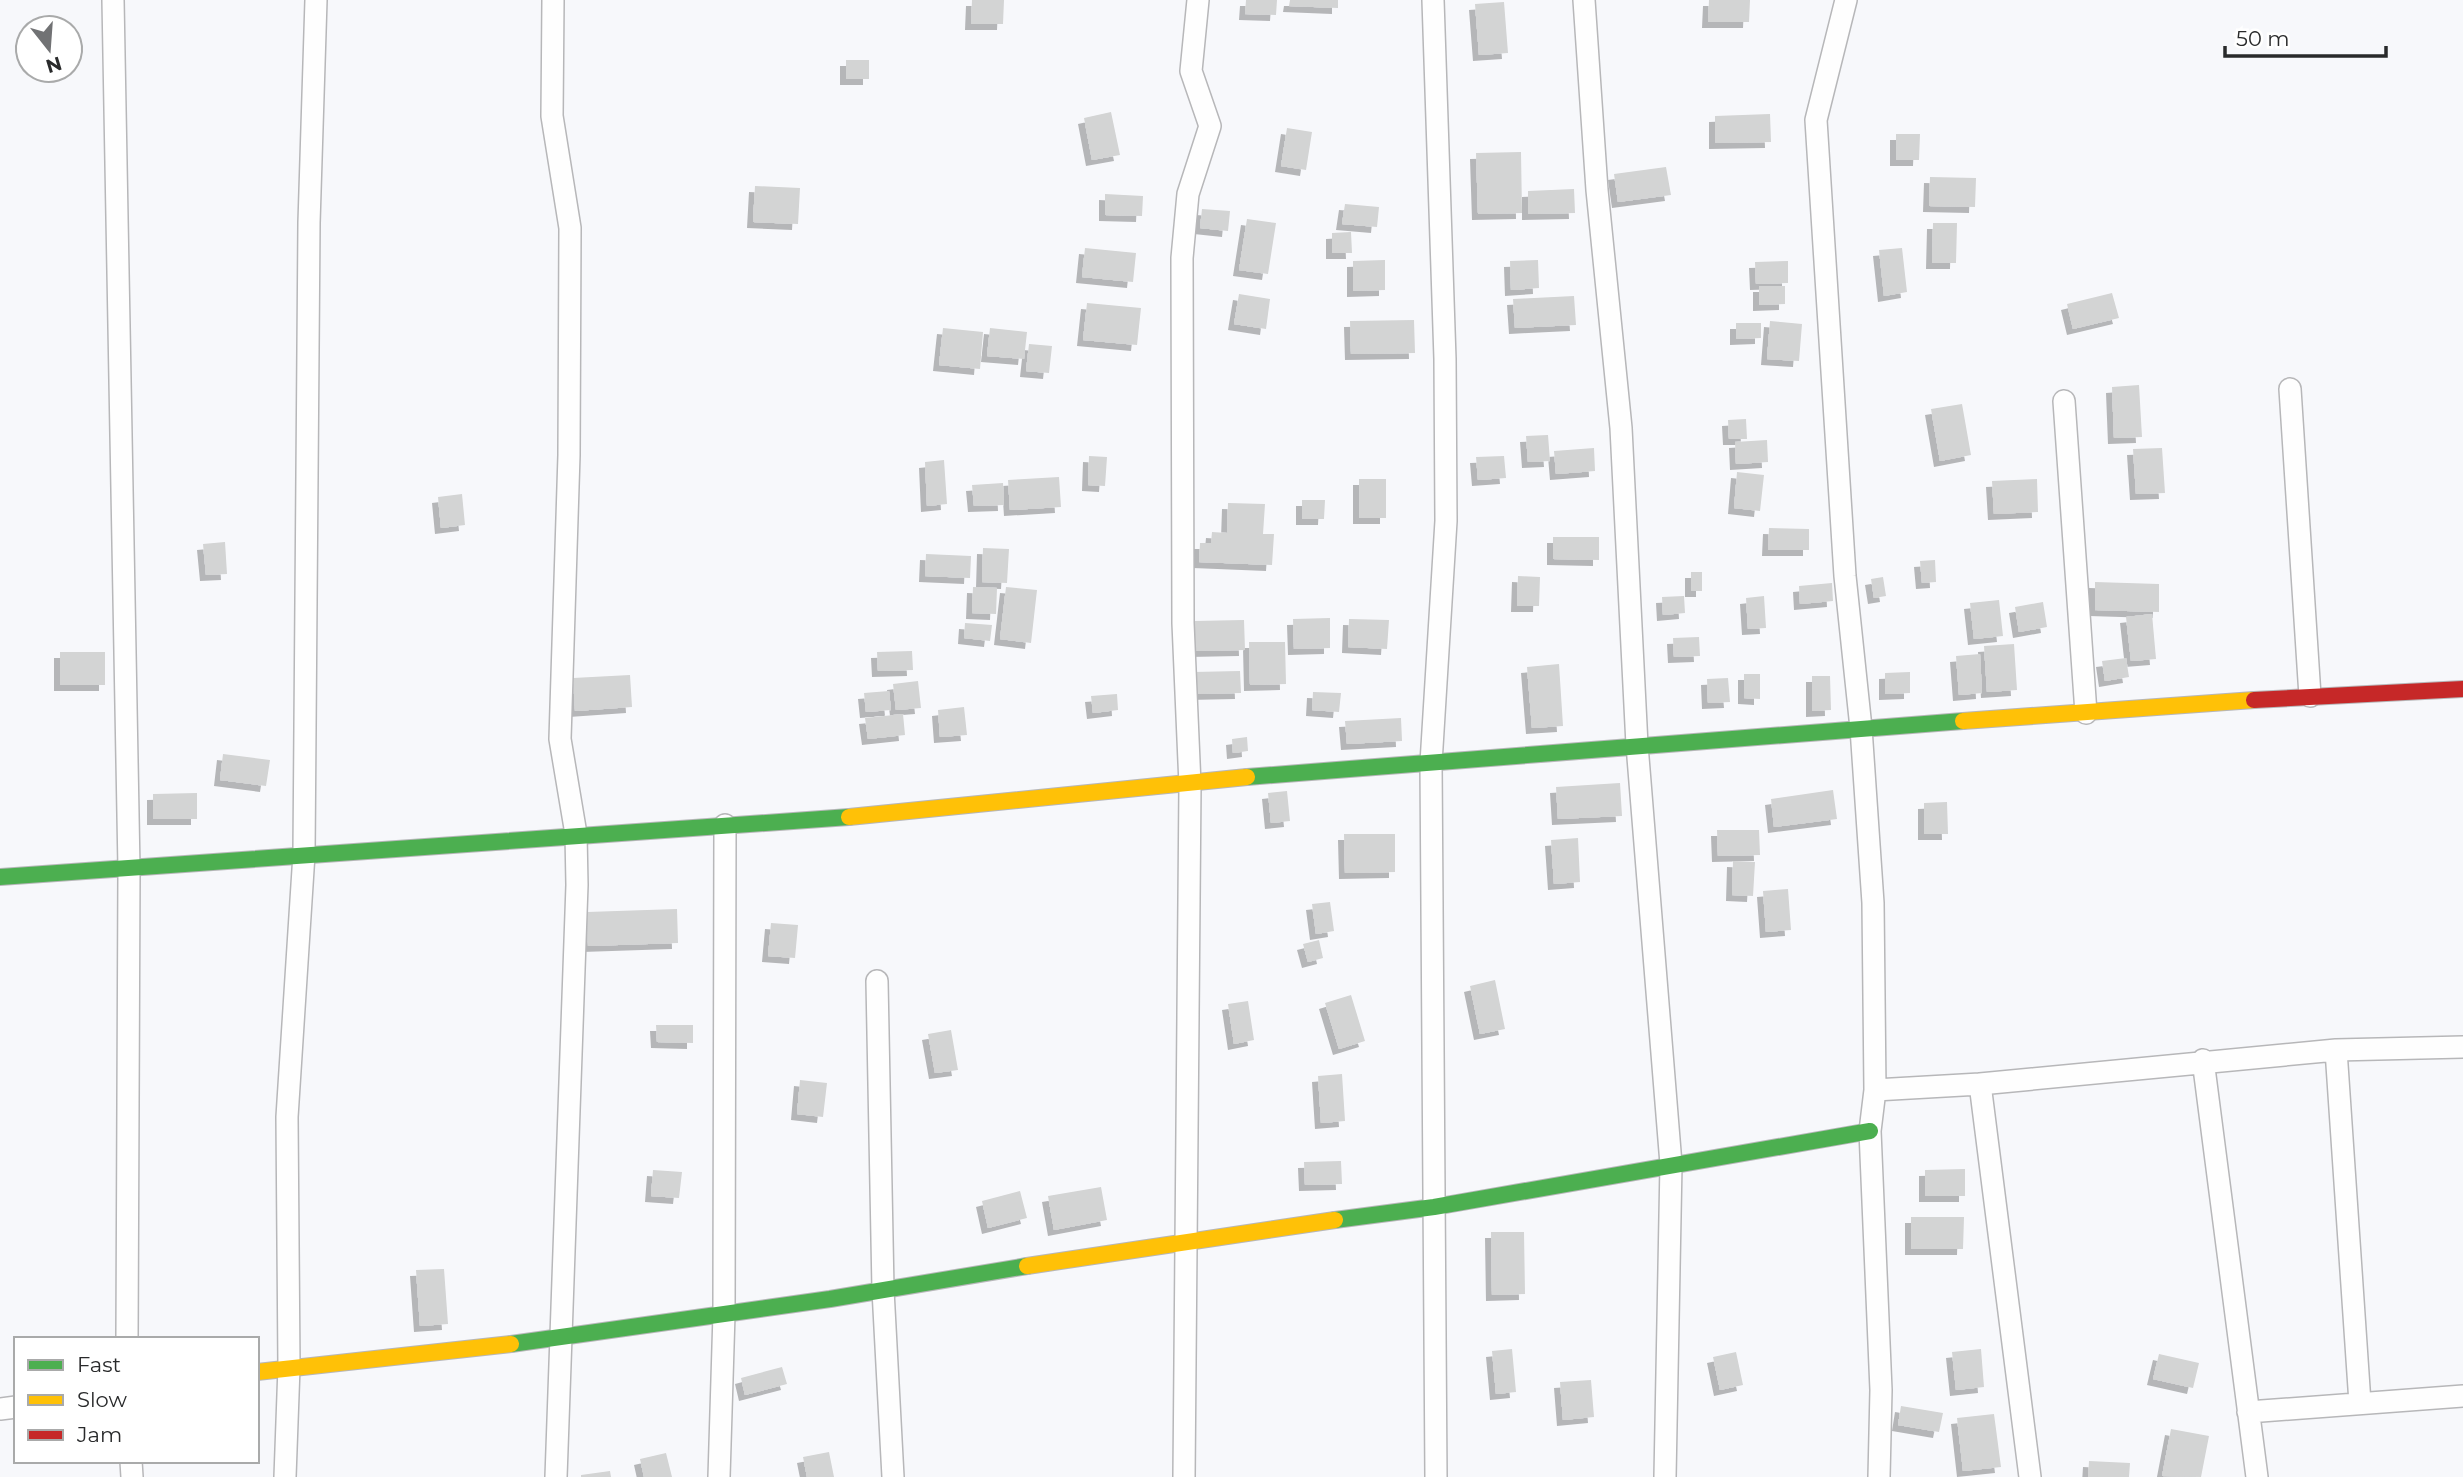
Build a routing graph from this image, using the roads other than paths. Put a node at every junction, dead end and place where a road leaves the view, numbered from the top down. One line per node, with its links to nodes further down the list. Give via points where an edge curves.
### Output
1 (113, 0): 20 (street)
2 (316, 0): 19 (street, via 309,223)
3 (553, 0): 18 (street, via 552,116 570,228 560,739)
4 (1198, 0): 16 (street, via 1191,71 1210,126 1188,194 1182,258 1183,623)
5 (1433, 0): 15 (street, via 1446,521)
6 (1584, 0): 14 (street, via 1621,428)
7 (1846, 0): 13 (street, via 1816,120 1845,576)
8 (2290, 389): 11 (street)
9 (2064, 401): 12 (street)
10 (2463, 690): 11 (street)
11 (2310, 696): 12 (street)
12 (2086, 713): 13 (street)
13 (1860, 728): 14 (street); 27 (street, via 1873,903)
14 (1637, 745): 15 (street); 29 (street)
15 (1431, 763): 16 (street); 30 (street)
16 (1190, 785): 17 (street); 31 (street)
17 (725, 825): 18 (street); 33 (street)
18 (576, 834): 19 (street); 35 (street)
19 (304, 854): 20 (street); 36 (street, via 287,1117)
20 (130, 869): 21 (street); 34 (street)
21 (0, 877)
22 (877, 981): 32 (street)
23 (2463, 1047): 24 (street)
24 (2336, 1049): 25 (street); 39 (street)
25 (2203, 1060): 26 (street); 40 (street)
26 (1980, 1084): 27 (street); 49 (street)
27 (1875, 1090): 28 (street)
28 (1870, 1131): 29 (street); 48 (street, via 1881,1390)
29 (1671, 1164): 30 (street); 47 (street)
30 (1434, 1207): 31 (street); 46 (street)
31 (1188, 1240): 32 (street); 45 (street)
32 (883, 1290): 33 (street); 44 (street)
33 (723, 1314): 35 (street); 43 (street)
34 (127, 1337)
35 (562, 1338): 36 (street); 42 (street)
36 (289, 1367): 37 (street); 41 (street)
37 (259, 1372)
38 (2463, 1396): 39 (street)
39 (2360, 1404): 40 (street)
40 (2248, 1412): 50 (street)
41 (285, 1477)
42 (556, 1477)
43 (719, 1477)
44 (893, 1477)
45 (1184, 1477)
46 (1436, 1477)
47 (1665, 1477)
48 (1878, 1477)
49 (2030, 1477)
50 (2257, 1477)

